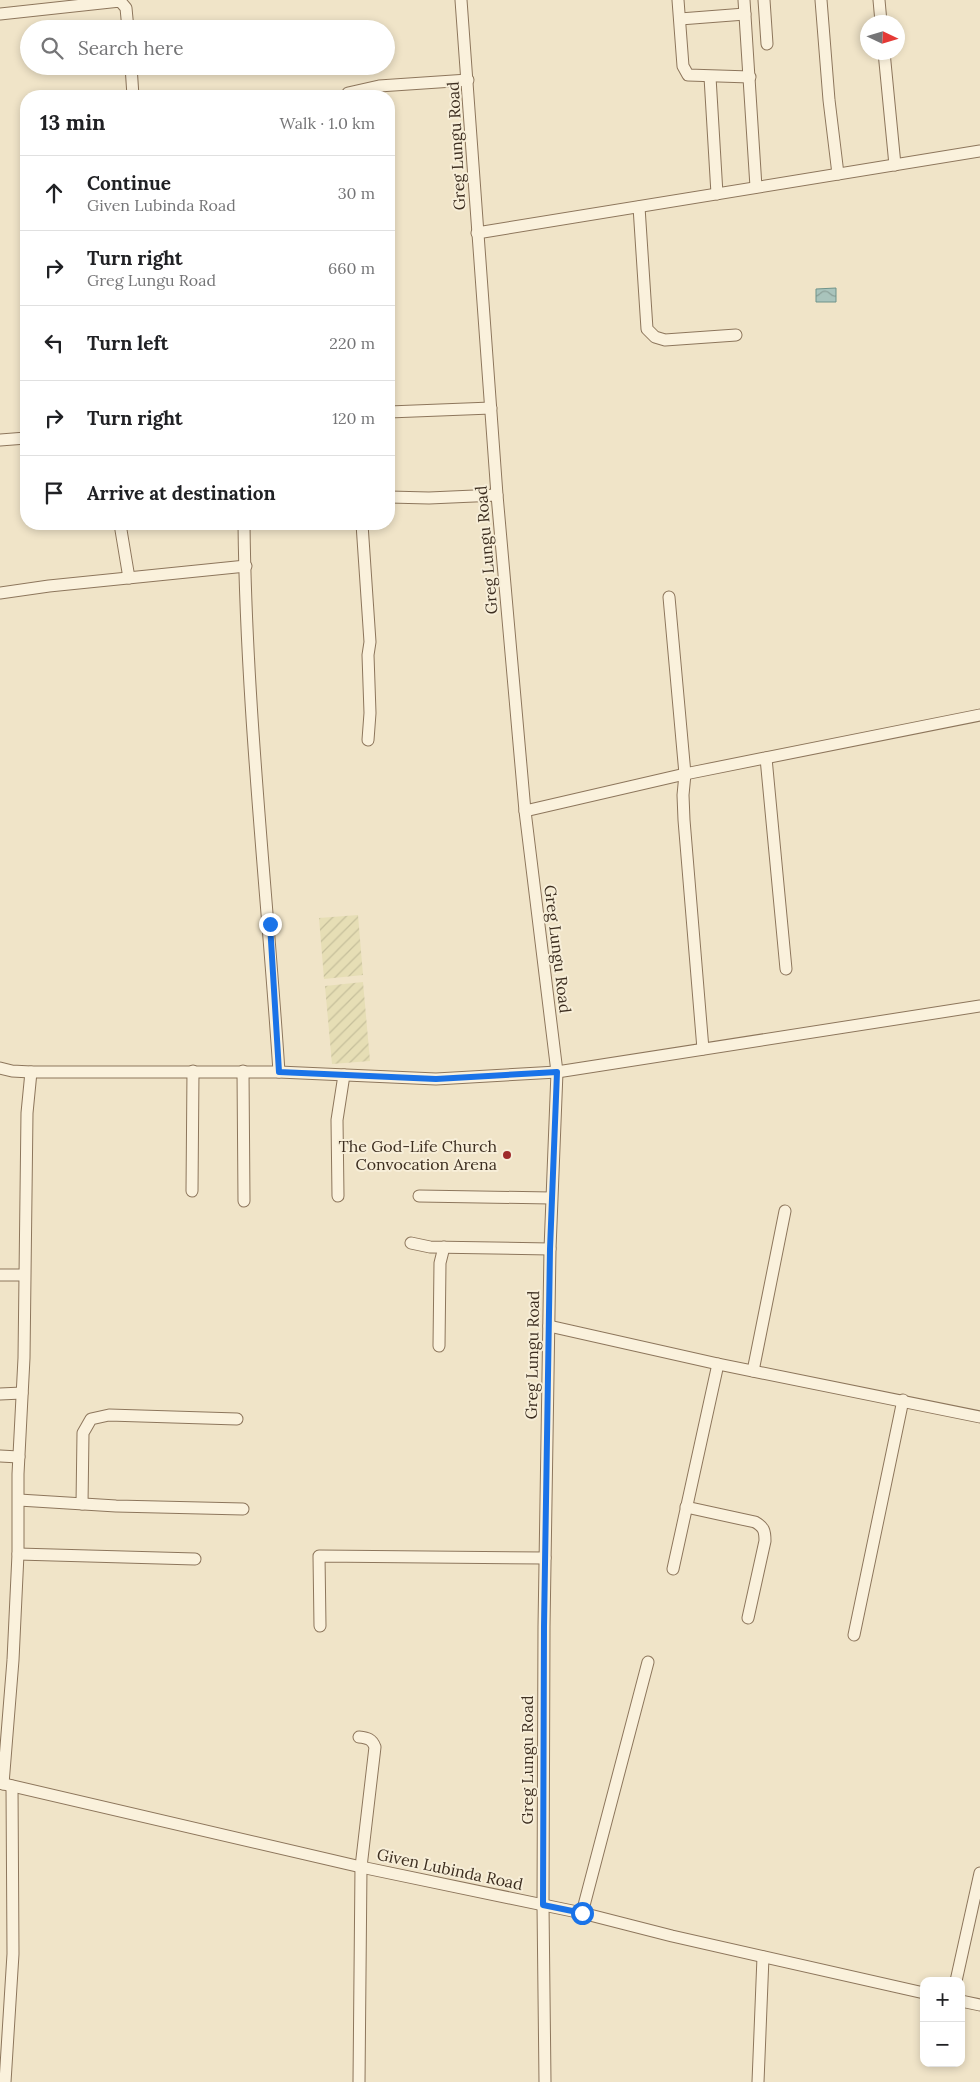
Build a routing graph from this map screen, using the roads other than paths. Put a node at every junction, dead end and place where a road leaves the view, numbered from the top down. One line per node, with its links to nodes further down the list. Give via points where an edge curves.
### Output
1 (461, 0): 17 (street, Greg Lungu Road)
2 (678, 0): 10 (street)
3 (744, 0): 8 (street)
4 (764, 0): 12 (street)
5 (821, 0): 22 (street)
6 (879, 0): 9 (street)
7 (0, 14): 11 (street, via 120,1 126,8)
8 (745, 14): 10 (street); 16 (street)
9 (880, 15)
10 (680, 19): 15 (street, via 685,71 688,75)
11 (127, 20)
12 (767, 44)
13 (885, 60): 21 (street)
14 (132, 75): 18 (street)
15 (710, 77): 16 (street); 24 (street)
16 (750, 77): 23 (street)
17 (468, 80): 19 (street); 26 (street, Greg Lungu Road)
18 (133, 90)
19 (361, 90)
20 (980, 151): 21 (street)
21 (895, 165): 22 (street)
22 (838, 174): 23 (street)
23 (756, 187): 24 (street)
24 (717, 194): 25 (street)
25 (639, 207): 26 (street); 27 (street, via 647,329 655,337 665,340)
26 (477, 233): 28 (street, Greg Lungu Road)
27 (736, 335)
28 (491, 408): 29 (street); 32 (street, Greg Lungu Road)
29 (395, 412)
30 (20, 438): 31 (street)
31 (0, 440)
32 (497, 495): 33 (street); 45 (street, Greg Lungu Road)
33 (395, 498)
34 (121, 530): 38 (street)
35 (244, 530): 37 (street)
36 (362, 530): 42 (street, via 370,642)
37 (246, 566): 38 (street); 53 (street, via 252,728)
38 (129, 578): 39 (street)
39 (0, 593)
40 (669, 596): 44 (street)
41 (980, 715): 43 (street)
42 (368, 740)
43 (766, 758): 44 (street); 46 (street)
44 (685, 774): 45 (street); 48 (street, via 684,820)
45 (525, 811): 54 (street, Greg Lungu Road)
46 (786, 969)
47 (980, 1006): 48 (street)
48 (703, 1049): 54 (street)
49 (0, 1068): 52 (street)
50 (193, 1071): 51 (street); 52 (street); 56 (street)
51 (243, 1071): 53 (street); 60 (street)
52 (31, 1072): 66 (street, via 27,1113)
53 (279, 1072): 55 (street)
54 (557, 1072): 55 (street, via 436,1079); 59 (street, Greg Lungu Road)
55 (344, 1075): 57 (street, via 337,1120)
56 (192, 1191)
57 (338, 1196)
58 (419, 1196): 59 (street)
59 (551, 1198): 64 (street, Greg Lungu Road)
60 (244, 1201)
61 (785, 1211): 70 (street)
62 (410, 1243): 63 (street)
63 (444, 1247): 64 (street); 68 (street, via 440,1263)
64 (550, 1249): 67 (street, Greg Lungu Road)
65 (0, 1275): 66 (street)
66 (24, 1275): 71 (street)
67 (549, 1326): 69 (street); 83 (street, Greg Lungu Road)
68 (439, 1346)
69 (718, 1364): 70 (street); 80 (street)
70 (753, 1371): 73 (street)
71 (22, 1393): 72 (street); 77 (street)
72 (0, 1394)
73 (903, 1400): 74 (street); 88 (street)
74 (980, 1417)
75 (237, 1419): 79 (street, via 109,1415 91,1419 83,1433)
76 (0, 1456): 77 (street)
77 (19, 1457): 78 (street)
78 (19, 1500): 79 (street); 82 (street)
79 (82, 1504): 81 (street)
80 (686, 1507): 85 (street); 86 (street, via 755,1522 765,1531)
81 (242, 1509)
82 (18, 1554): 84 (street); 91 (street)
83 (545, 1558): 87 (street, via 319,1556); 94 (street, Greg Lungu Road)
84 (195, 1559)
85 (673, 1569)
86 (748, 1618)
87 (320, 1626)
88 (854, 1635)
89 (648, 1662): 95 (street)
90 (359, 1737): 92 (street, via 368,1738 375,1748)
91 (5, 1784): 92 (street, Given Lubinda Road); 101 (street, via 13,1954)
92 (361, 1867): 94 (street, Given Lubinda Road); 103 (street)
93 (980, 1872): 97 (street)
94 (543, 1905): 95 (street, Given Lubinda Road); 104 (street, Greg Lungu Road)
95 (582, 1913): 96 (street, Given Lubinda Road)
96 (764, 1957): 98 (street, Given Lubinda Road); 105 (street)
97 (957, 1977)
98 (920, 1992)
99 (965, 2002): 100 (street)
100 (980, 2004)
101 (3, 2058): 102 (street)
102 (5, 2082)
103 (359, 2082)
104 (545, 2082)
105 (758, 2082)

